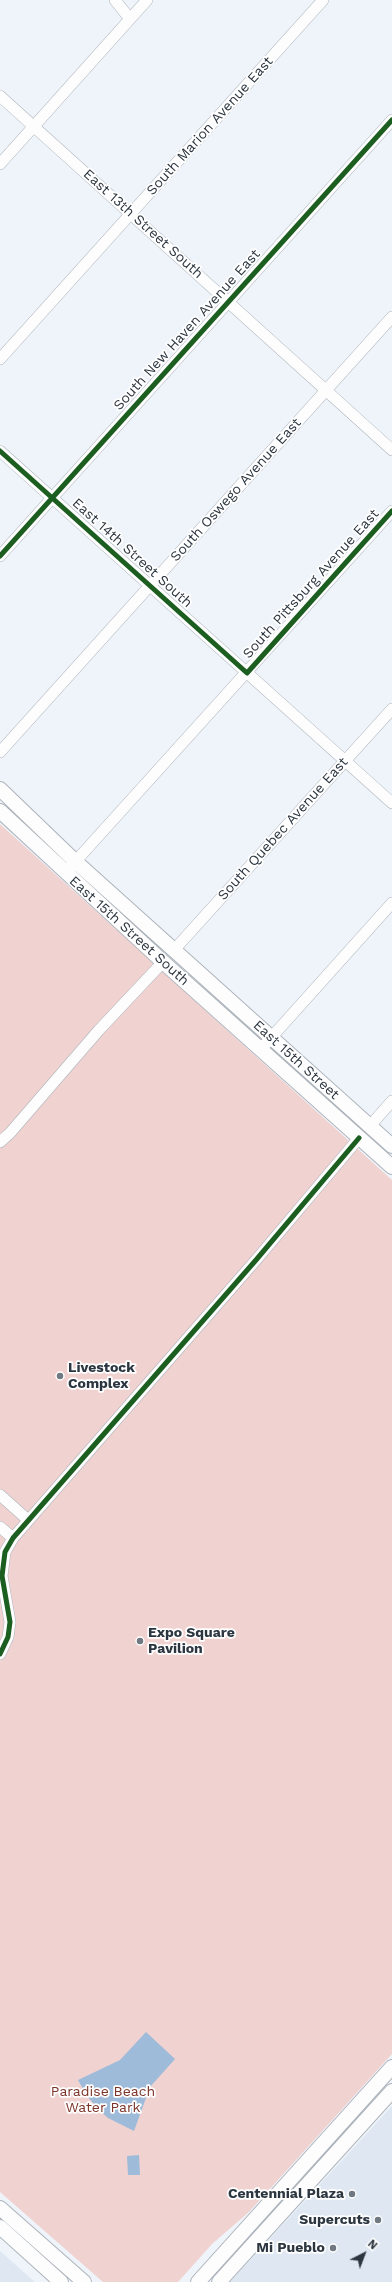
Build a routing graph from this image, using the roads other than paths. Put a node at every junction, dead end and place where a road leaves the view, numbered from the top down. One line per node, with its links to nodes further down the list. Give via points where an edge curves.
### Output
1 (115, 0): 4 (street)
2 (147, 0): 4 (street)
3 (323, 0): 9 (street, South Marion Avenue East)
4 (130, 19): 7 (street)
5 (0, 96): 7 (street, East 13th Street South)
6 (392, 120): 10 (street, South New Haven Avenue East)
7 (34, 126): 8 (street); 9 (street, East 13th Street South)
8 (0, 164)
9 (131, 214): 10 (street, East 13th Street South); 12 (street, South Marion Avenue East)
10 (229, 302): 13 (street, East 13th Street South); 16 (street, South New Haven Avenue East)
11 (392, 316): 13 (street, South Oswego Avenue East)
12 (0, 360)
13 (326, 390): 14 (street, East 13th Street South); 19 (street, South Oswego Avenue East)
14 (392, 450)
15 (0, 451): 16 (street, East 14th Street South)
16 (52, 498): 18 (street, South New Haven Avenue East); 19 (street, East 14th Street South)
17 (392, 511): 20 (street, South Pittsburg Avenue East)
18 (0, 556)
19 (149, 586): 20 (street, East 14th Street South); 22 (street, South Oswego Avenue East)
20 (247, 673): 23 (street, East 14th Street South); 27 (street, South Pittsburg Avenue East)
21 (392, 708): 23 (street, South Quebec Avenue East)
22 (0, 752)
23 (345, 761): 25 (street, East 14th Street South); 30 (street, South Quebec Avenue East)
24 (0, 789): 27 (main road, East 15th Street South)
25 (392, 803)
26 (0, 811): 28 (main road, East 15th Street South)
27 (76, 862): 28 (street, South Pittsburg Avenue East); 30 (main road, East 15th Street South)
28 (65, 873): 31 (main road, East 15th Street South)
29 (392, 903): 33 (street)
30 (174, 950): 31 (main road); 32 (main road, East 15th Street South)
31 (163, 962): 34 (main road, East 15th Street South); 38 (street, via 99,1030 10,1134)
32 (223, 994): 33 (main road, East 15th Street)
33 (271, 1037): 34 (street); 36 (main road, East 15th Street)
34 (261, 1049): 37 (main road, East 15th Street)
35 (392, 1101): 36 (street)
36 (370, 1126): 37 (main road); 39 (main road)
37 (360, 1138): 40 (main road); 42 (street)
38 (0, 1142)
39 (392, 1146)
40 (392, 1167)
41 (0, 1495): 42 (street)
42 (28, 1520): 44 (street)
43 (0, 1526): 44 (street)
44 (13, 1538): 45 (street, via 6,1552 2,1576 10,1622 8,1638)
45 (0, 1654)
46 (392, 2067): 48 (main road)
47 (392, 2091): 49 (main road)
48 (357, 2106): 49 (main road); 54 (main road)
49 (369, 2117): 55 (main road)
50 (0, 2208): 53 (main road)
51 (0, 2227): 52 (main road)
52 (61, 2282)
53 (84, 2282)
54 (198, 2282)
55 (219, 2282)

